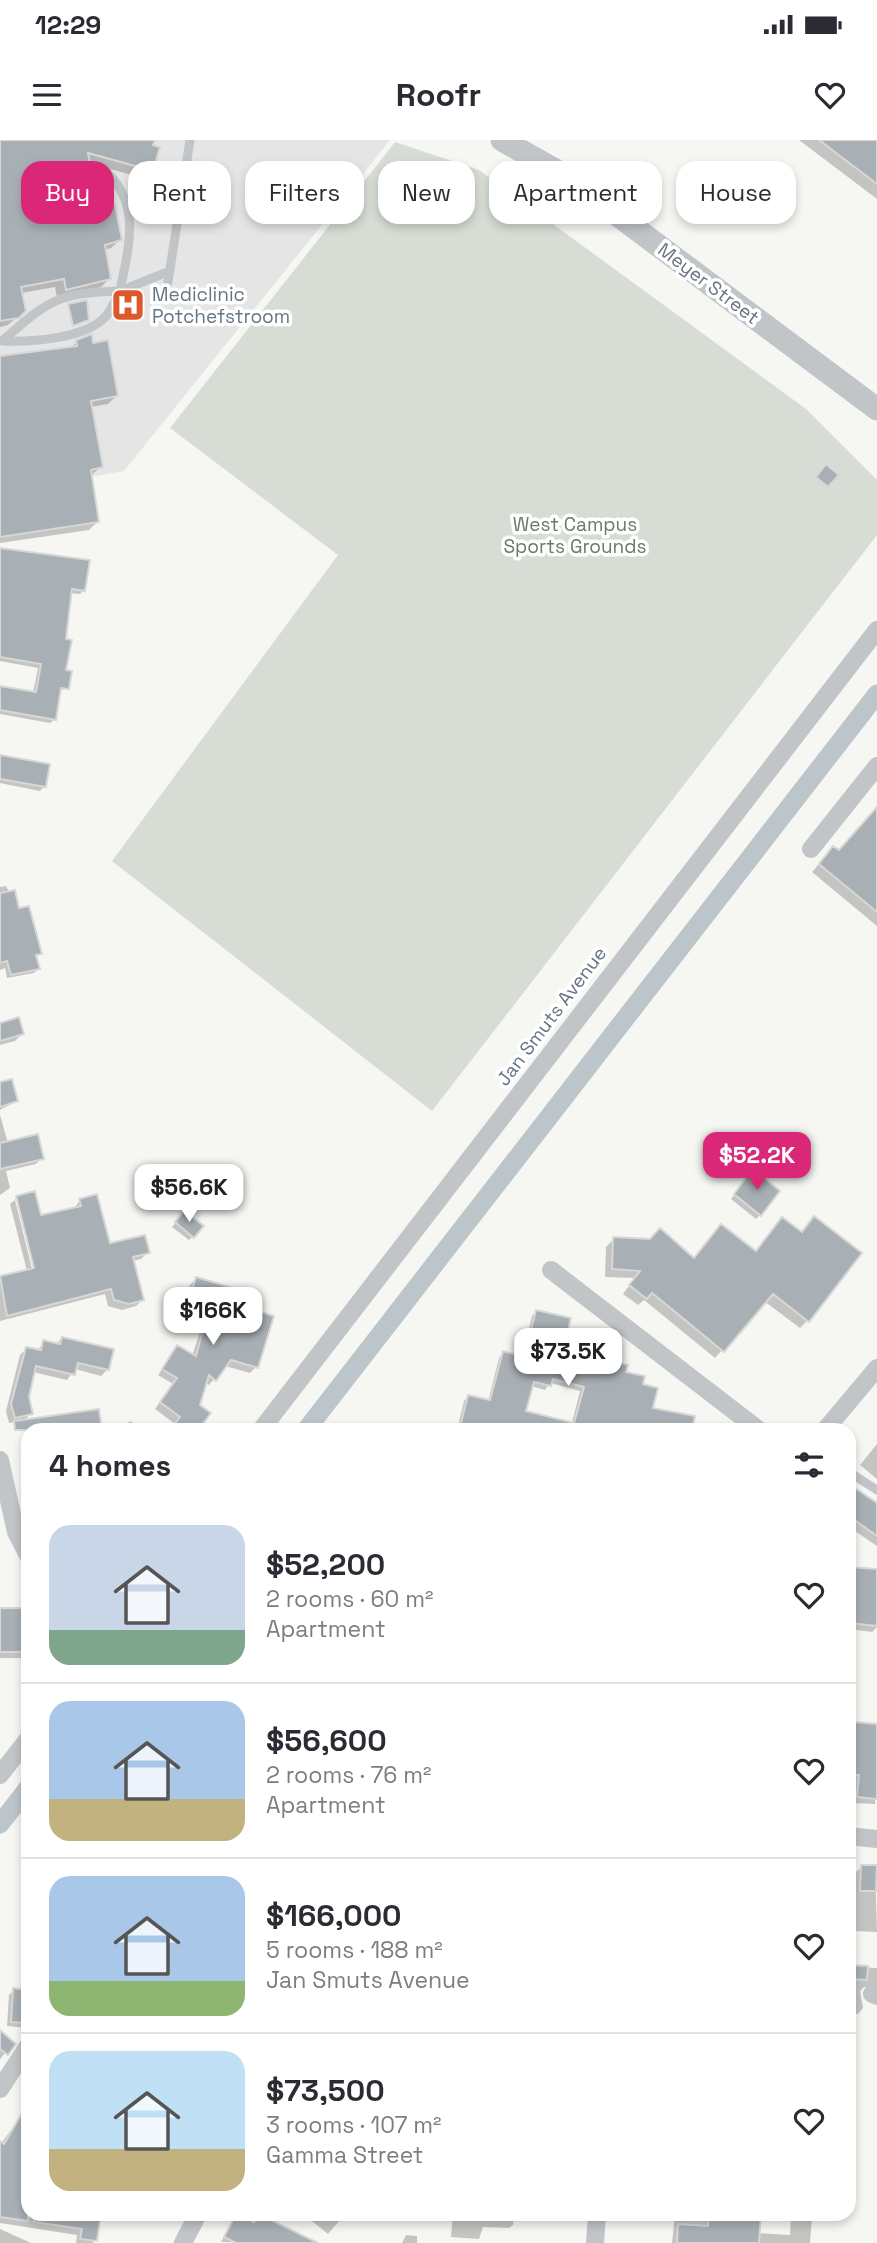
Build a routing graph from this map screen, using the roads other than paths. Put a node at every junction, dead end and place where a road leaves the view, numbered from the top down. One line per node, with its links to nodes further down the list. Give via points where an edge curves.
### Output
1 (190, 140): 4 (lane)
2 (502, 140): 8 (street, Meyer Street, via 564,175)
3 (114, 178): 6 (lane, via 130,213 131,235)
4 (170, 271): 5 (lane); 6 (lane)
5 (168, 282)
6 (120, 291): 7 (lane, via 67,294 36,311); 7 (lane, via 106,317 79,332 31,342)
7 (1, 341)
8 (877, 409)
9 (877, 629): 14 (street, Jan Smuts Avenue)
10 (874, 778): 11 (street)
11 (811, 849)
12 (551, 1270): 15 (street)
13 (877, 1368): 16 (street)
14 (266, 1423)
15 (750, 1423)
16 (831, 1423)
17 (0, 1460): 20 (street)
18 (856, 1476): 19 (lane)
19 (877, 1490)
20 (21, 1542)
21 (21, 1748): 22 (street)
22 (0, 1774)
23 (856, 1837): 24 (street)
24 (877, 1839)
25 (21, 2056): 26 (street)
26 (0, 2088)
27 (194, 2221): 29 (street)
28 (597, 2221): 30 (street)
29 (183, 2243)
30 (595, 2243)

